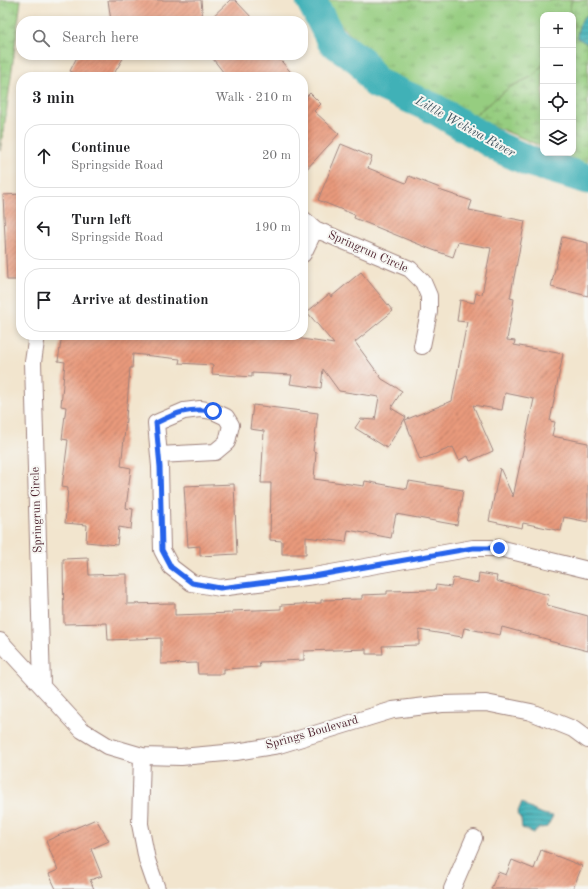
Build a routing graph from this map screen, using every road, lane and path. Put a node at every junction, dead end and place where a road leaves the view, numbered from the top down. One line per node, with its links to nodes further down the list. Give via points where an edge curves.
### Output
1 (309, 224): 3 (street, Springrun Circle, via 410,269 423,282 429,296 429,312)
2 (36, 340): 7 (street, Springrun Circle, via 33,362)
3 (422, 346)
4 (159, 455): 4 (street, via 215,452 227,442 231,425 226,416 213,411 200,409 172,415 156,423); 5 (street, via 162,550 171,567 192,583 220,588 314,576 473,548 499,548)
5 (588, 570)
6 (0, 641): 7 (street, Springs Boulevard)
7 (42, 686): 9 (street, Springs Boulevard, via 82,730 108,746)
8 (588, 740): 9 (street, Springs Boulevard, via 573,729 531,712 486,703 442,704 393,710 272,746 181,757)
9 (142, 756): 11 (street, via 140,824 147,860)
10 (474, 838): 12 (street)
11 (157, 889)
12 (452, 889)

